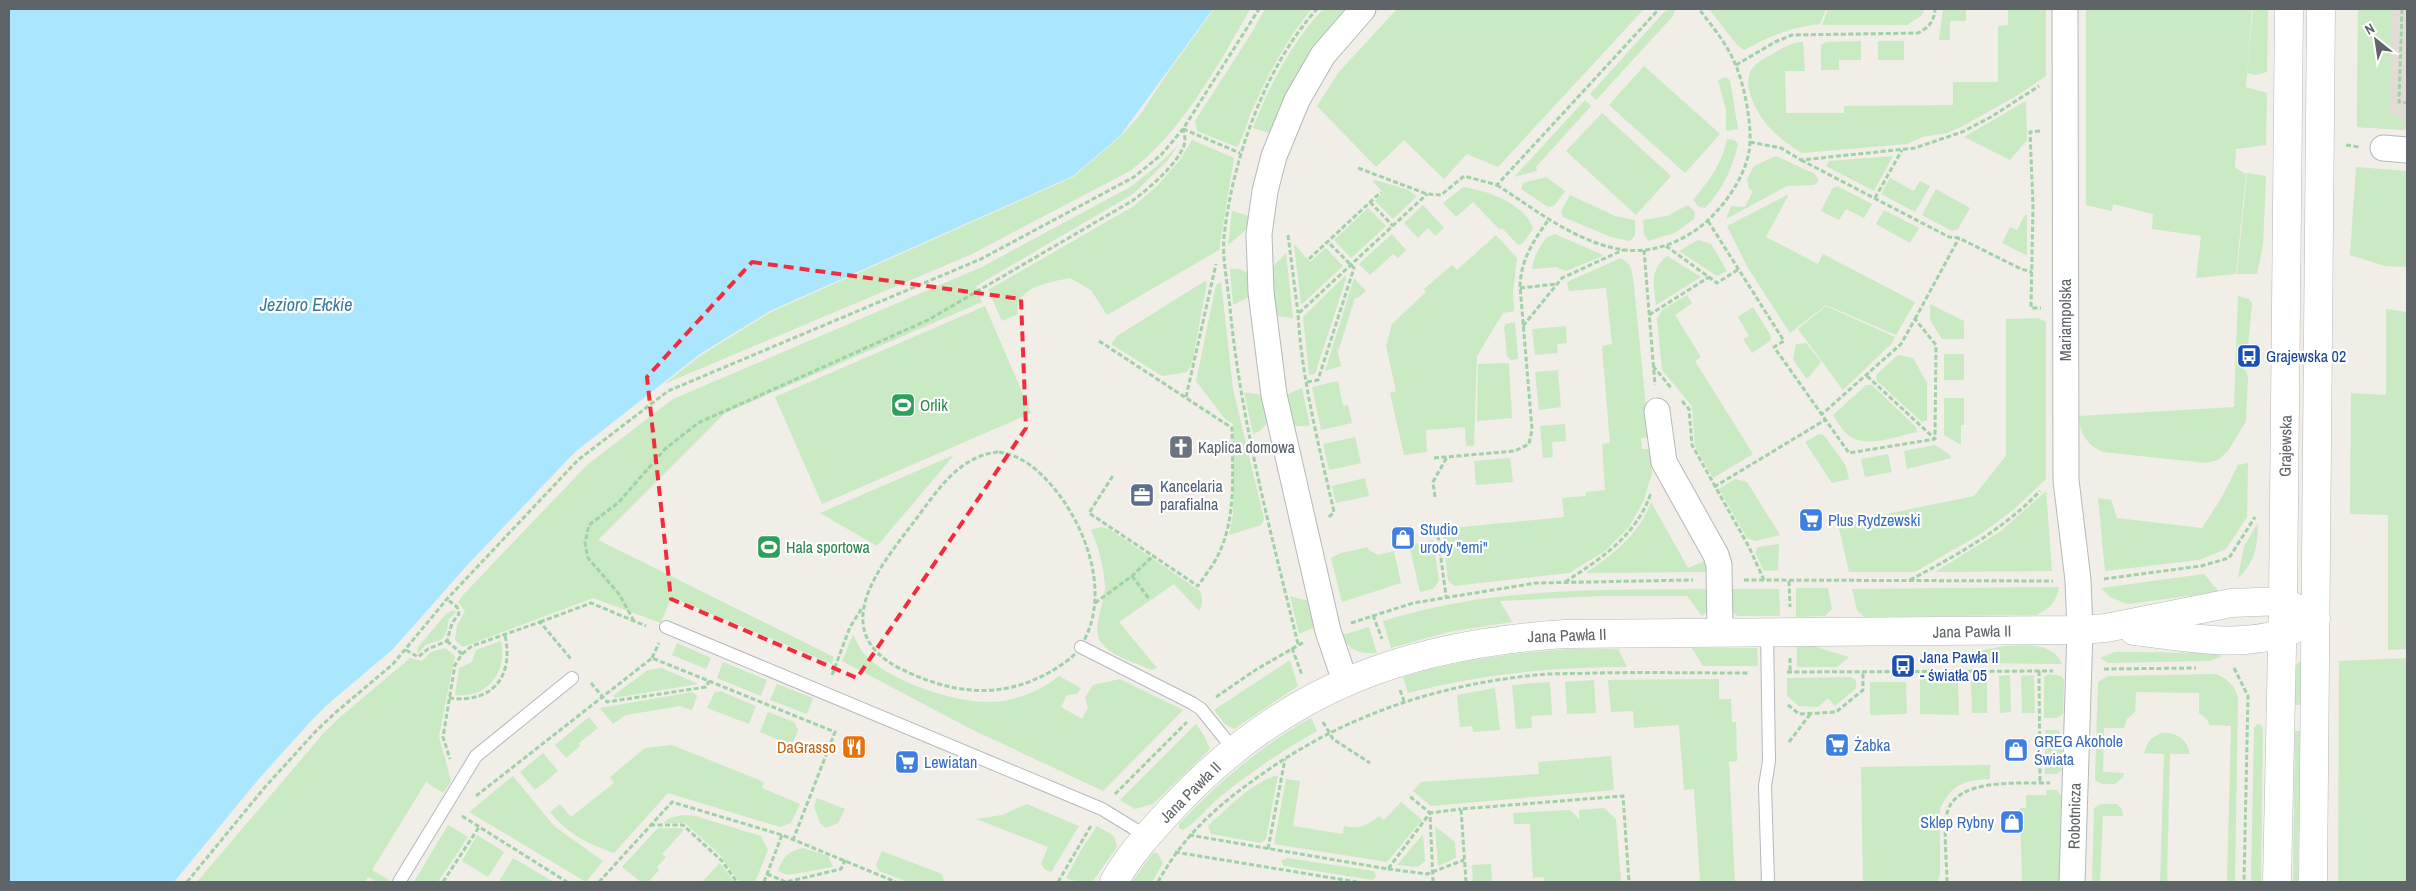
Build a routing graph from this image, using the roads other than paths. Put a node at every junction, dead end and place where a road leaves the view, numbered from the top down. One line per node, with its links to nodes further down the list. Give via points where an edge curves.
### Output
1 (1363, 9): 17 (street, via 1323,55 1297,100 1274,156 1258,234 1261,292 1274,395 1328,631)
2 (2065, 9): 11 (street, Mariampolska, via 2066,480 2078,580)
3 (2289, 9): 8 (main road, Grajewska)
4 (2321, 9): 9 (main road, Grajewska)
5 (2383, 148): 6 (street)
6 (2407, 150)
7 (1657, 411): 13 (street, via 1662,458 1716,555 1720,579)
8 (2283, 601): 9 (main road); 11 (main road, Jana Pawła II, via 2231,603); 14 (main road, Grajewska)
9 (2316, 619): 14 (main road, Jana Pawła II); 25 (main road, Grajewska)
10 (666, 627): 19 (lane, via 1102,808)
11 (2093, 629): 12 (main road, Jana Pawła II); 14 (main road, Jana Pawła II, via 2233,641); 23 (street, Robotnicza, via 2078,670)
12 (1768, 631): 13 (main road, Jana Pawła II); 22 (lane, via 1769,761 1765,786)
13 (1720, 632): 17 (main road, Jana Pawła II, via 1565,634 1491,640 1420,655)
14 (2282, 635): 24 (main road, Grajewska)
15 (1081, 647): 18 (lane, via 1201,709)
16 (575, 672): 20 (lane, via 481,750 460,783 451,808)
17 (1345, 681): 18 (main road, Jana Pawła II, via 1289,711)
18 (1234, 750): 19 (main road, Jana Pawła II, via 1207,772)
19 (1146, 836): 21 (main road, Jana Pawła II)
20 (399, 882)
21 (1114, 882)
22 (1768, 882)
23 (2072, 882)
24 (2277, 882)
25 (2313, 882)

